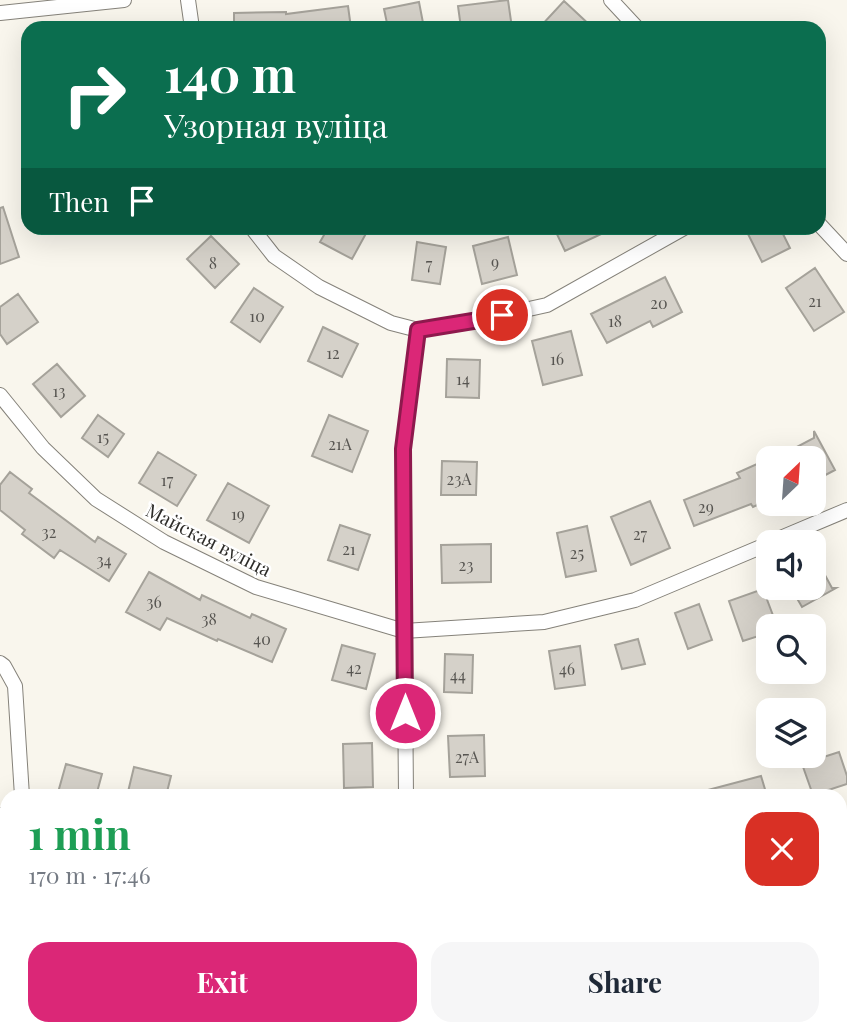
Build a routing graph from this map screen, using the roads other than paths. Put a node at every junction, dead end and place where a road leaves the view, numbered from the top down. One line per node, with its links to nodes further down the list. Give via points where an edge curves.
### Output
1 (124, 0): 4 (street)
2 (188, 0): 5 (street)
3 (611, 0): 6 (street)
4 (0, 13)
5 (190, 21)
6 (630, 21)
7 (826, 231): 10 (street)
8 (258, 235): 11 (street, via 274,256 319,286 391,323)
9 (671, 235): 11 (street, via 547,304)
10 (847, 254)
11 (418, 330): 16 (street, via 403,449)
12 (0, 396): 16 (street, Майская вуліца, via 43,448 96,499 164,542 256,587)
13 (847, 510): 14 (street, Майская вуліца)
14 (800, 530)
15 (756, 549): 16 (street, Майская вуліца, via 635,600 544,622)
16 (404, 631): 19 (street)
17 (0, 663): 18 (street, via 15,685)
18 (22, 789)
19 (406, 789)

